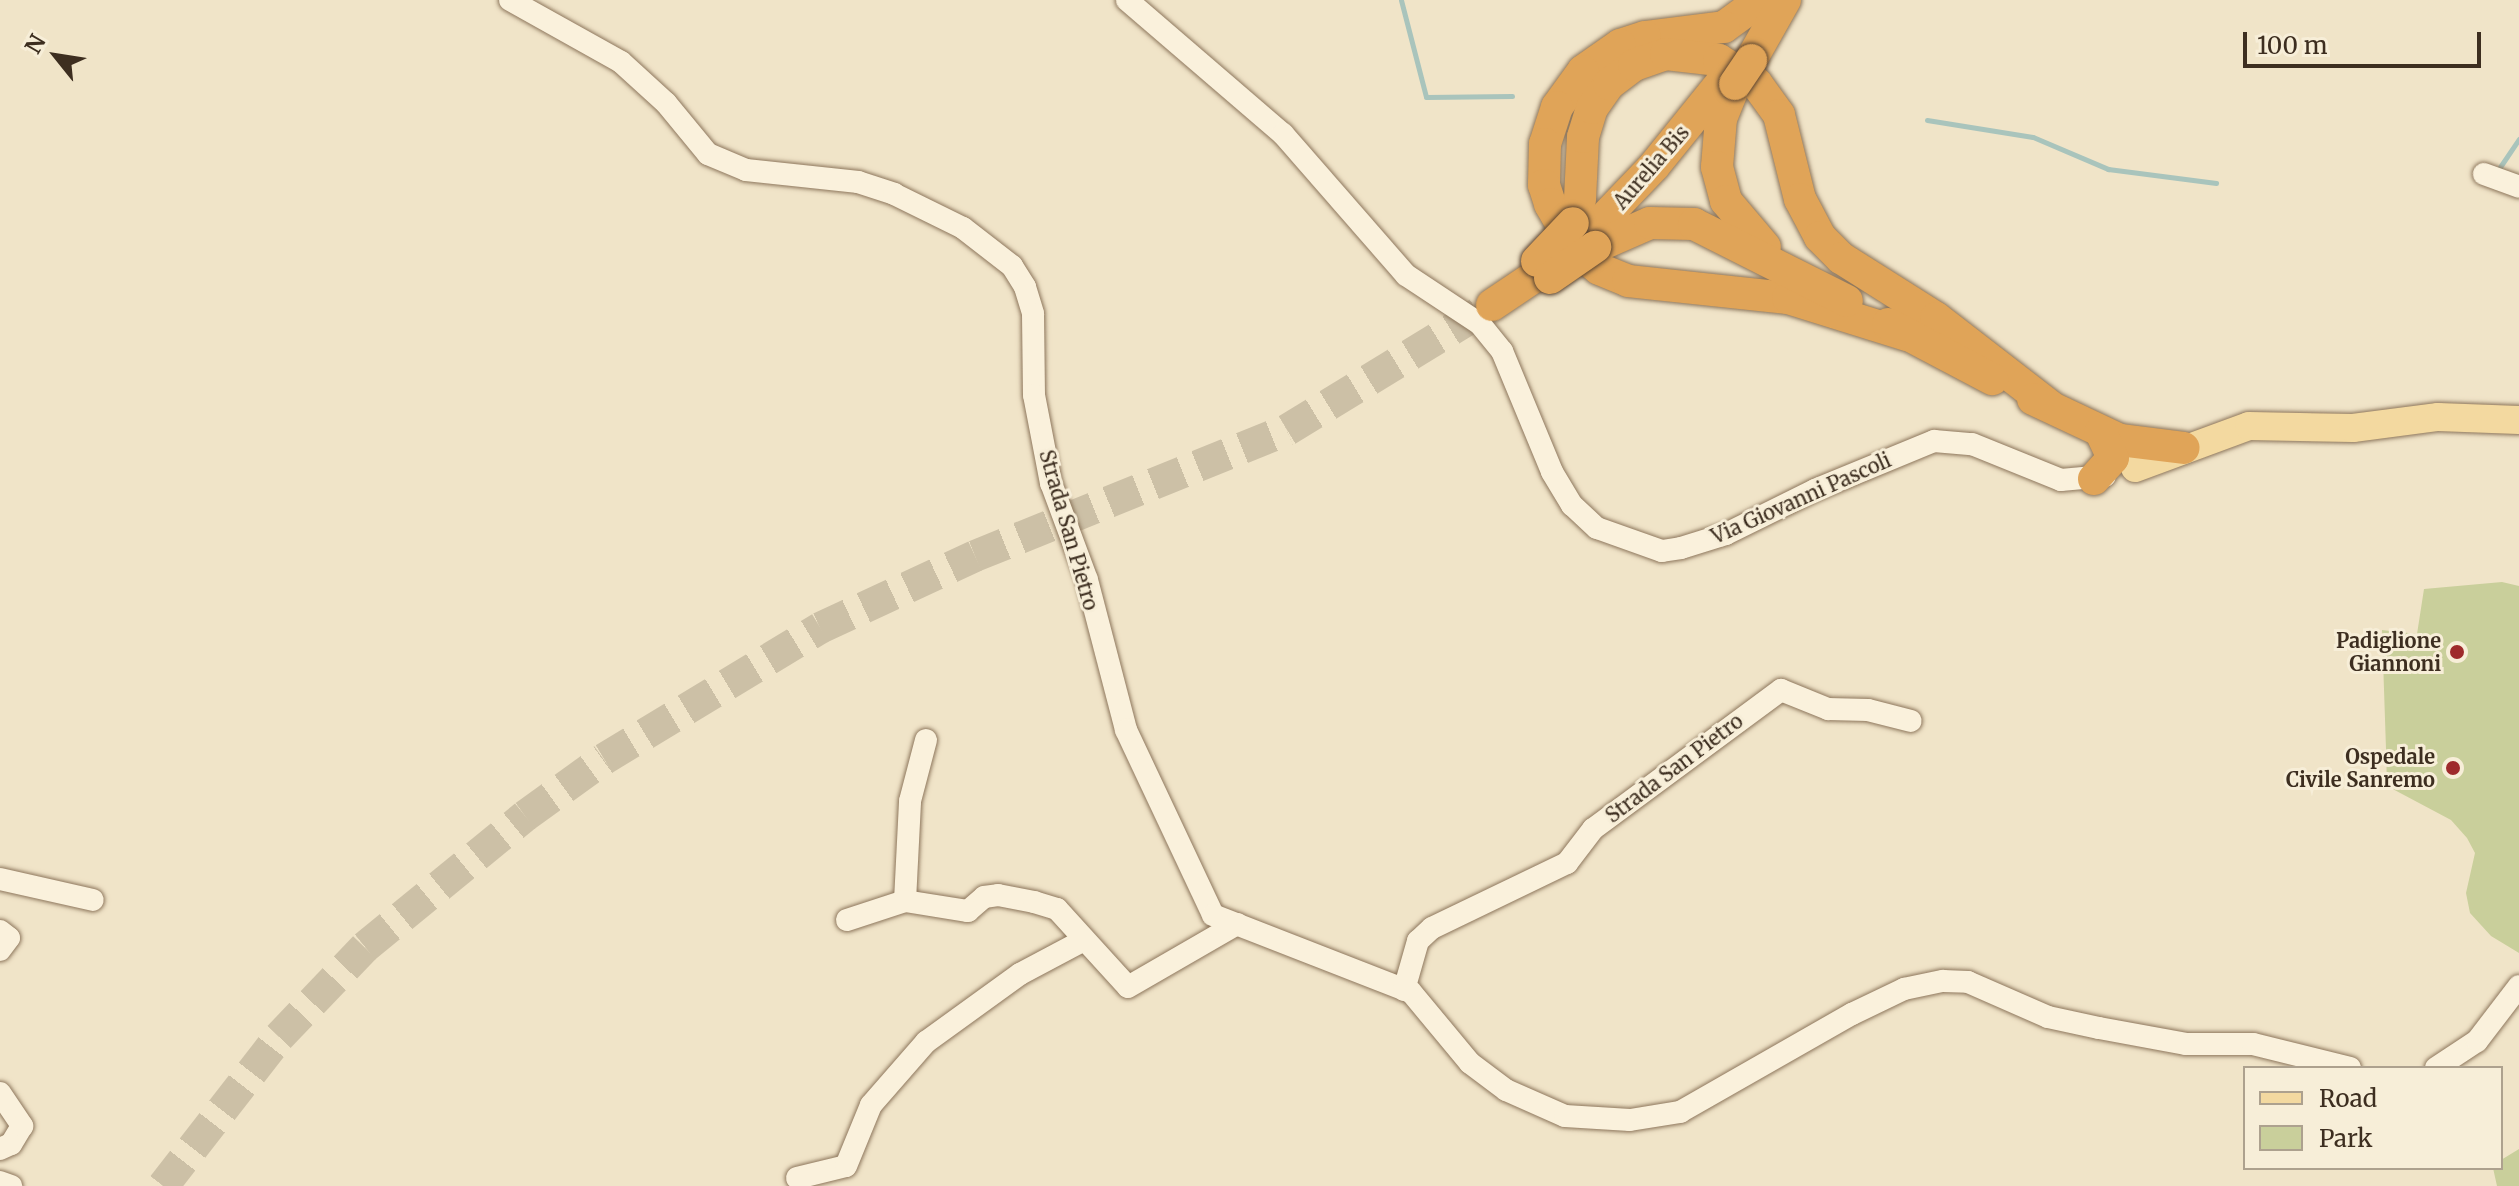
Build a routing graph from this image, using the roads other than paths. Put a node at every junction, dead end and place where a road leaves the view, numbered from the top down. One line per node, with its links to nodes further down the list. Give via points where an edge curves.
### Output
1 (510, 0): 24 (street, Strada San Pietro, via 621,62 666,103 708,154 746,170 858,182 894,194 963,228 1012,266 1033,314 1034,395 1051,483 1087,580 1126,730 1213,915)
2 (1127, 0): 17 (street, Via Giovanni Pascoli, via 1283,134 1406,275 1480,324 1502,351 1552,472 1572,505 1597,528 1662,551 1681,548 1726,534 1934,441 1972,444 2061,480)
3 (1761, 0): 12 (highway, via 1724,27 1645,37 1610,50 1583,71 1557,107 1545,144 1544,185 1550,204 1577,251 1599,269 1628,281 1788,298)
4 (1779, 0): 6 (highway, Aurelia Bis)
5 (1785, 0): 6 (highway)
6 (1739, 69): 9 (highway, Aurelia Bis); 10 (highway, via 1721,118 1716,151 1726,201 1769,251)
7 (2484, 174): 8 (street)
8 (2519, 187)
9 (1584, 236): 10 (highway, via 1650,223 1694,224); 11 (highway, Aurelia Bis); 13 (highway, via 1583,137 1592,108 1609,84 1634,65 1666,54 1719,60 1756,83 1779,115 1800,199 1820,237 1841,258 1936,318)
10 (1830, 291): 12 (highway)
11 (1501, 300)
12 (1907, 335): 13 (highway)
13 (2051, 407): 15 (highway)
14 (2519, 420): 16 (main road, via 2438,417 2353,428 2249,426)
15 (2116, 444): 16 (highway); 17 (street, Via Giovanni Pascoli); 17 (highway, via 2113,458)
16 (2184, 448)
17 (2094, 479)
18 (1911, 721): 29 (street, Strada San Pietro, via 1868,710 1828,709 1781,690 1593,829 1567,863 1432,928 1418,941)
19 (926, 740): 22 (street, via 910,801)
20 (0, 879): 21 (street)
21 (93, 900)
22 (905, 901): 23 (street); 26 (street, via 968,911 984,897 998,895 1034,902 1057,909)
23 (847, 920)
24 (1237, 924): 26 (street, via 1128,987); 29 (street, Strada San Pietro)
25 (0, 931): 27 (street, via 9,938)
26 (1084, 940): 34 (street, via 1020,974 926,1042 871,1105 846,1166)
27 (0, 950)
28 (2519, 986): 31 (street, via 2477,1041)
29 (1404, 990): 30 (street, Strada San Pietro, via 1429,1009 1470,1063 1506,1090 1565,1116 1630,1120 1680,1112 1904,989 1968,982 2048,1017 2186,1044 2253,1044)
30 (2342, 1066)
31 (2439, 1066)
32 (0, 1093): 33 (street, via 22,1126 11,1144)
33 (0, 1149)
34 (797, 1178)
35 (0, 1182): 36 (street)
36 (11, 1186)

